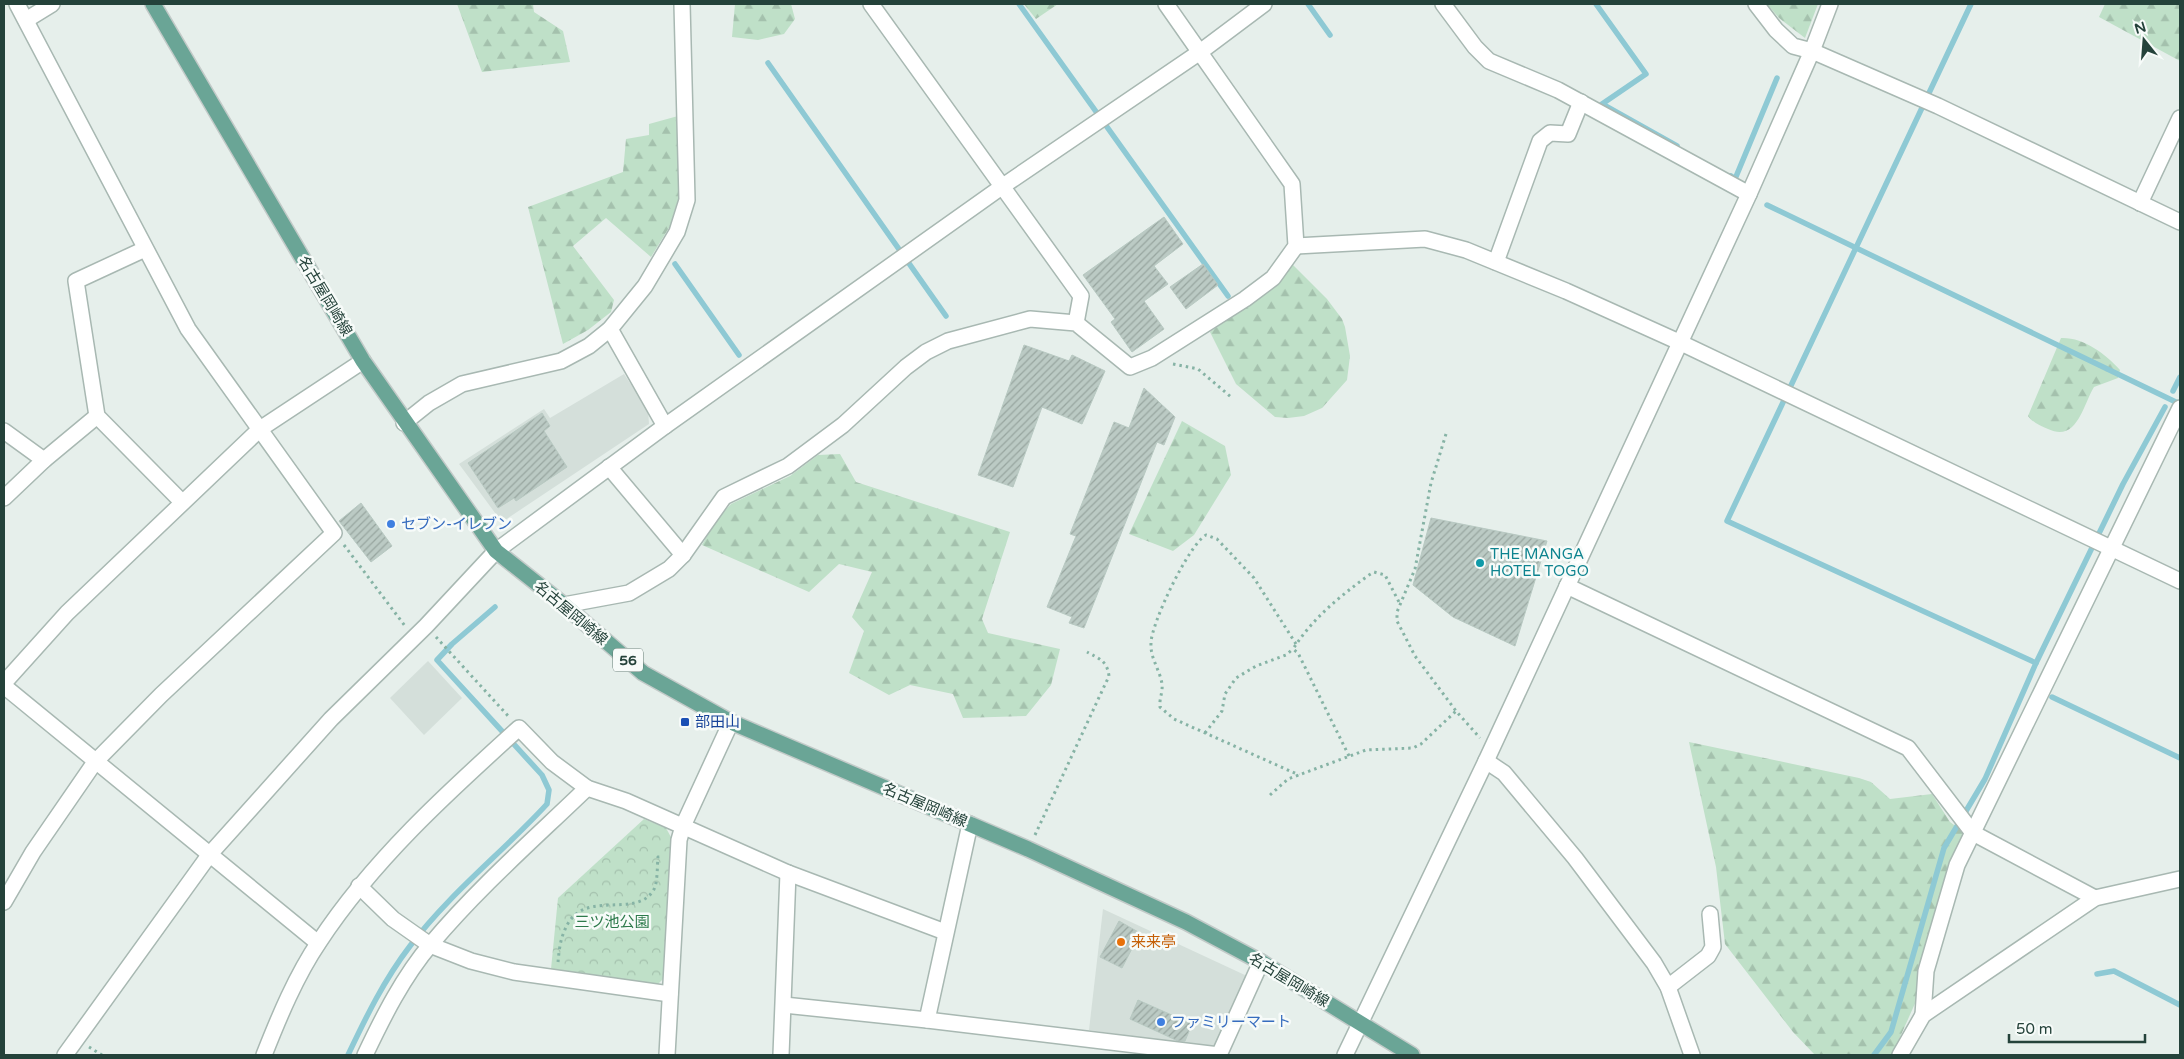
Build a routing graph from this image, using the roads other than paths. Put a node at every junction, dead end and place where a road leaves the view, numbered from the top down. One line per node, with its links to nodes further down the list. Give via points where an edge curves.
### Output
1 (17, 4): 11 (street)
2 (52, 4): 11 (street)
3 (153, 4): 26 (main road, 名古屋岡崎線 / 56)
4 (682, 4): 24 (street, via 686,210 677,232 645,286)
5 (871, 4): 16 (street)
6 (1166, 4): 13 (street)
7 (1264, 4): 13 (street)
8 (1443, 4): 14 (street, via 1489,61)
9 (1756, 4): 12 (street, via 1793,46)
10 (1830, 4): 12 (street)
11 (26, 20): 21 (street)
12 (1812, 51): 17 (street); 18 (street, via 1938,106)
13 (1200, 52): 16 (street); 20 (street, via 1292,184)
14 (1581, 102): 17 (street); 22 (street, via 1568,134 1550,132 1540,142)
15 (2180, 118): 18 (street)
16 (1004, 186): 23 (street, via 1081,296); 30 (street)
17 (1749, 194): 25 (street)
18 (2140, 203): 19 (street)
19 (2180, 222)
20 (1296, 246): 22 (street, via 1425,239); 23 (street, via 1273,278 1245,299 1147,360 1130,367)
21 (146, 249): 28 (street, via 76,281); 31 (street, via 188,329)
22 (1496, 262): 25 (street)
23 (1076, 323): 39 (street, via 1030,319 948,341 926,352 843,425 788,466 724,497)
24 (610, 329): 29 (street, via 589,346 561,361 462,384 429,403); 30 (street)
25 (1679, 342): 37 (street); 41 (street)
26 (363, 362): 29 (main road, 名古屋岡崎線 / 56); 31 (street)
27 (2180, 408): 37 (street)
28 (96, 416): 33 (street); 36 (street)
29 (404, 423): 38 (main road, 名古屋岡崎線 / 56)
30 (665, 426): 34 (street)
31 (260, 429): 36 (street); 46 (street, via 334,532 161,695)
32 (4, 431): 33 (street)
33 (44, 460): 35 (street)
34 (609, 468): 38 (street); 39 (street)
35 (4, 498)
36 (182, 502): 43 (street, via 67,613)
37 (2111, 547): 40 (street); 50 (street)
38 (496, 551): 42 (main road, 名古屋岡崎線 / 56); 51 (street, via 426,626 331,719)
39 (683, 555): 42 (street, via 669,569 629,593)
40 (2180, 580)
41 (1567, 586): 45 (street); 50 (street, via 1908,748)
42 (564, 605): 44 (main road, 名古屋岡崎線 / 56, via 643,673)
43 (4, 685): 46 (street)
44 (730, 722): 48 (main road, 名古屋岡崎線 / 56); 49 (street)
45 (1486, 761): 62 (street, via 1504,773 1575,858 1654,963); 67 (street)
46 (95, 762): 51 (street); 56 (street, via 33,852)
47 (587, 788): 49 (street); 54 (street, via 552,762 519,728 474,768); 60 (street)
48 (970, 824): 58 (street); 61 (main road, 名古屋岡崎線 / 56, via 1170,914)
49 (683, 826): 52 (street); 63 (street, via 678,858)
50 (1973, 834): 55 (street); 65 (street, via 1957,865 1926,971)
51 (210, 854): 59 (street); 68 (street)
52 (788, 873): 58 (street); 64 (street)
53 (2180, 879): 55 (street)
54 (359, 886): 59 (street); 60 (street, via 394,919)
55 (2095, 898): 65 (street)
56 (4, 902)
57 (1710, 914): 62 (street, via 1713,947 1708,956)
58 (945, 932): 66 (street)
59 (318, 943): 69 (street, via 278,1020)
60 (430, 944): 63 (street, via 472,961 514,972); 70 (street, via 387,1010)
61 (1261, 962): 66 (street, via 1219,1055); 67 (main road, 名古屋岡崎線 / 56)
62 (1668, 987): 75 (street)
63 (670, 994): 71 (street)
64 (784, 1005): 66 (street); 72 (street)
65 (1923, 1015): 76 (street)
66 (927, 1020)
67 (1360, 1022): 73 (street); 74 (main road, 名古屋岡崎線 / 56)
68 (65, 1055)
69 (264, 1055)
70 (365, 1055)
71 (667, 1055)
72 (781, 1055)
73 (1345, 1055)
74 (1412, 1055)
75 (1692, 1055)
76 (1900, 1055)

